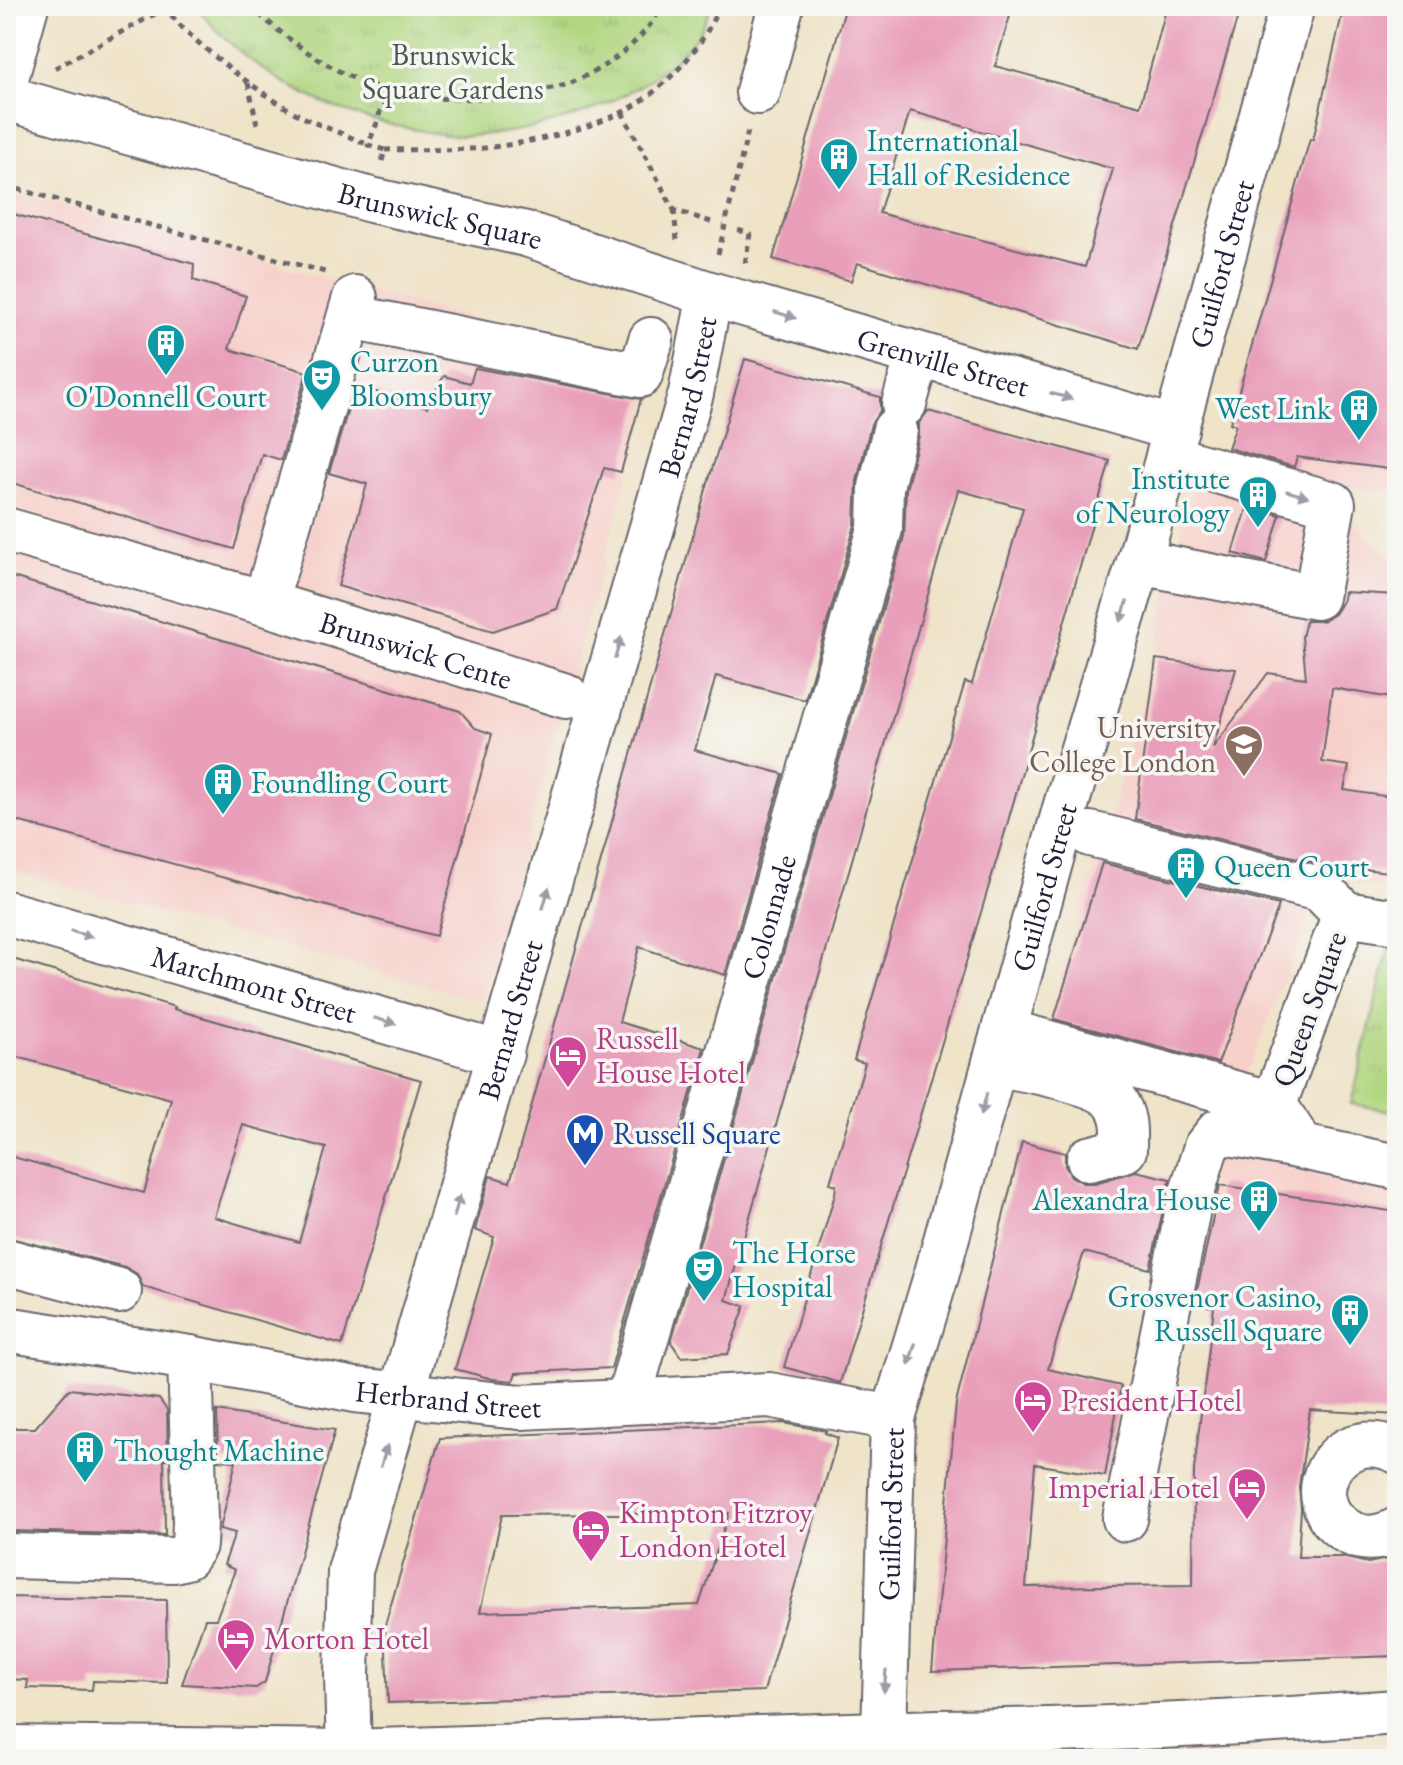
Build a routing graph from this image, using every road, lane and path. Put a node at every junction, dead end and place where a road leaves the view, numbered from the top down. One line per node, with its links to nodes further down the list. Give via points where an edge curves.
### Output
1 (26, 6): 9 (main road)
2 (250, 6): 11 (path, via 283,36 349,76)
3 (662, 6): 11 (path, via 650,29 621,56 569,85 464,100)
4 (718, 6): 14 (path, via 704,39 673,75)
5 (781, 6): 13 (main road)
6 (1292, 6): 29 (main road, Guilford Street)
7 (165, 7): 8 (path); 10 (path)
8 (50, 71)
9 (6, 78)
10 (248, 82): 15 (path); 16 (path, via 302,117)
11 (386, 89): 16 (path)
12 (6, 98): 25 (main road, Brunswick Square, via 371,200 526,234)
13 (753, 110): 25 (path)
14 (622, 112): 17 (path, via 546,138 483,148); 20 (path)
15 (257, 126)
16 (368, 145): 17 (path)
17 (385, 150): 18 (path)
18 (381, 164)
19 (6, 186): 26 (path)
20 (674, 210): 21 (path); 23 (path)
21 (711, 222)
22 (738, 230): 24 (path, via 750,234)
23 (677, 249)
24 (747, 269)
25 (710, 294): 28 (main road, Grenville Street, one-way to 28); 41 (main road, Bernard Street, one-way to 25, via 691,393)
26 (345, 296): 27 (main road, via 640,375); 32 (main road)
27 (651, 340)
28 (918, 355): 29 (main road, Grenville Street, one-way to 29); 52 (main road, Colonnade, via 881,487 880,529)
29 (1172, 443): 31 (main road, Guilford Street); 31 (main road, Grenville Street, one-way to 31, via 1333,504 1316,597)
30 (6, 530): 32 (main road, Brunswick Cente)
31 (1139, 562): 34 (main road, Guilford Street, one-way to 34)
32 (265, 603): 33 (main road, Brunswick Cente)
33 (566, 696)
34 (1077, 823): 35 (main road); 37 (main road, via 1320,889); 40 (main road, Guilford Street)
35 (1267, 855)
36 (6, 913): 41 (main road, Marchmont Street, one-way to 41)
37 (1345, 914): 38 (main road, Queen Square); 43 (main road, Queen Square)
38 (1397, 922)
39 (1397, 1035): 42 (path, via 1389,1071)
40 (1000, 1047): 43 (main road); 45 (main road, via 1114,1100 1125,1123 1124,1150); 53 (main road, Guilford Street, one-way to 53)
41 (501, 1054): 51 (main road, Bernard Street, one-way to 41)
42 (1397, 1086)
43 (1274, 1104): 44 (main road, Queen Square)
44 (1302, 1147): 46 (main road); 55 (main road, via 1219,1131 1206,1147 1190,1199)
45 (1089, 1159)
46 (1397, 1167)
47 (6, 1261): 48 (main road)
48 (119, 1291)
49 (6, 1329): 50 (main road, Herbrand Street)
50 (190, 1358): 51 (main road, Herbrand Street); 57 (main road, via 195,1522 194,1545 186,1557)
51 (402, 1394): 52 (main road, Herbrand Street, via 521,1407); 61 (main road, Bernard Street, one-way to 51, via 350,1571)
52 (628, 1401): 53 (main road, Herbrand Street, via 769,1395)
53 (893, 1418): 59 (main road, Guilford Street, one-way to 59)
54 (1397, 1450): 56 (main road, via 1365,1443 1349,1448 1327,1471 1323,1486 1324,1502 1341,1529 1371,1538)
55 (1125, 1519)
56 (1397, 1530)
57 (6, 1556)
58 (1397, 1712): 59 (main road)
59 (884, 1734): 61 (main road)
60 (6, 1748): 61 (main road)
61 (349, 1756)

